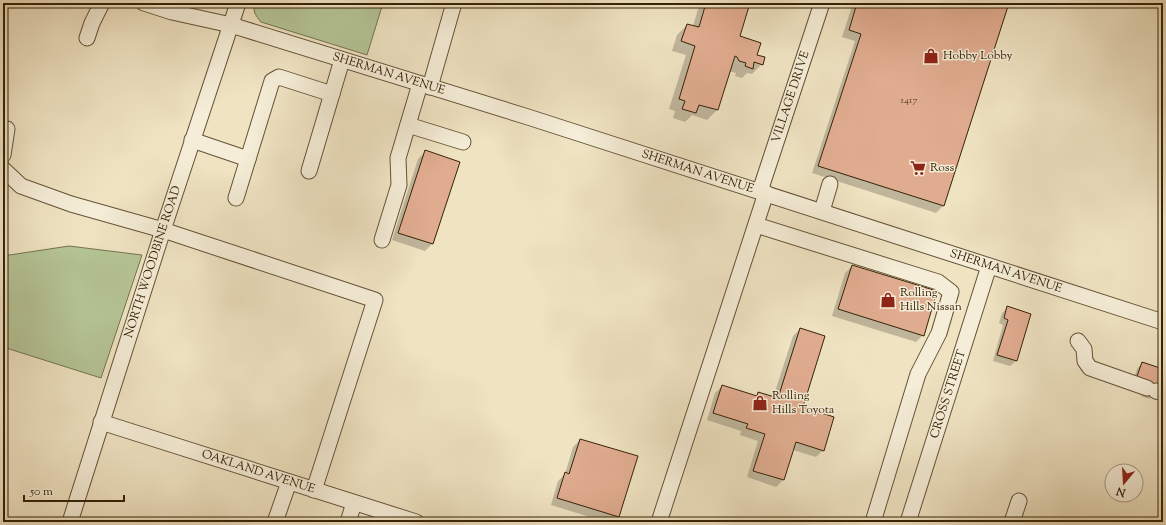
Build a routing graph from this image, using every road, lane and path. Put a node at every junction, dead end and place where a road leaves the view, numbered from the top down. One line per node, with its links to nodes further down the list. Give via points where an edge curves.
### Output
1 (102, 3): 7 (street)
2 (144, 3): 6 (street, SHERMAN AVENUE)
3 (238, 3): 6 (street, NORTH WOODBINE ROAD)
4 (454, 3): 9 (street)
5 (822, 3): 20 (street, VILLAGE DRIVE)
6 (231, 25): 8 (street, SHERMAN AVENUE); 13 (street, NORTH WOODBINE ROAD)
7 (88, 38)
8 (342, 60): 9 (street, SHERMAN AVENUE); 10 (street)
9 (425, 85): 11 (street); 20 (street, SHERMAN AVENUE)
10 (332, 94): 16 (street, via 279,77 272,81); 18 (street)
11 (408, 125): 14 (street); 25 (street, via 398,158 399,185)
12 (7, 129): 15 (street)
13 (192, 140): 16 (street); 24 (street, NORTH WOODBINE ROAD)
14 (463, 142)
15 (3, 156)
16 (248, 159): 21 (street)
17 (3, 169): 24 (street, via 21,186 71,204)
18 (309, 171)
19 (830, 184): 22 (street)
20 (763, 192): 22 (street, SHERMAN AVENUE); 23 (street, VILLAGE DRIVE)
21 (236, 198)
22 (822, 211): 26 (street, SHERMAN AVENUE)
23 (756, 225): 39 (street, VILLAGE DRIVE); 40 (street, via 938,282 951,292 939,333 918,374)
24 (163, 230): 30 (street, NORTH WOODBINE ROAD); 32 (street, via 375,300)
25 (382, 240)
26 (989, 266): 27 (street, SHERMAN AVENUE); 41 (street, CROSS STREET)
27 (1163, 322)
28 (1078, 341): 29 (street, via 1090,368)
29 (1155, 391)
30 (101, 422): 31 (street, OAKLAND AVENUE); 35 (street, NORTH WOODBINE ROAD)
31 (288, 482): 32 (street, OAKLAND AVENUE); 36 (street)
32 (314, 490): 34 (street, OAKLAND AVENUE)
33 (1019, 501): 42 (street)
34 (354, 503): 37 (street); 38 (street, OAKLAND AVENUE)
35 (70, 522)
36 (275, 522)
37 (348, 522)
38 (416, 522)
39 (659, 522)
40 (873, 522)
41 (908, 522)
42 (1012, 522)

